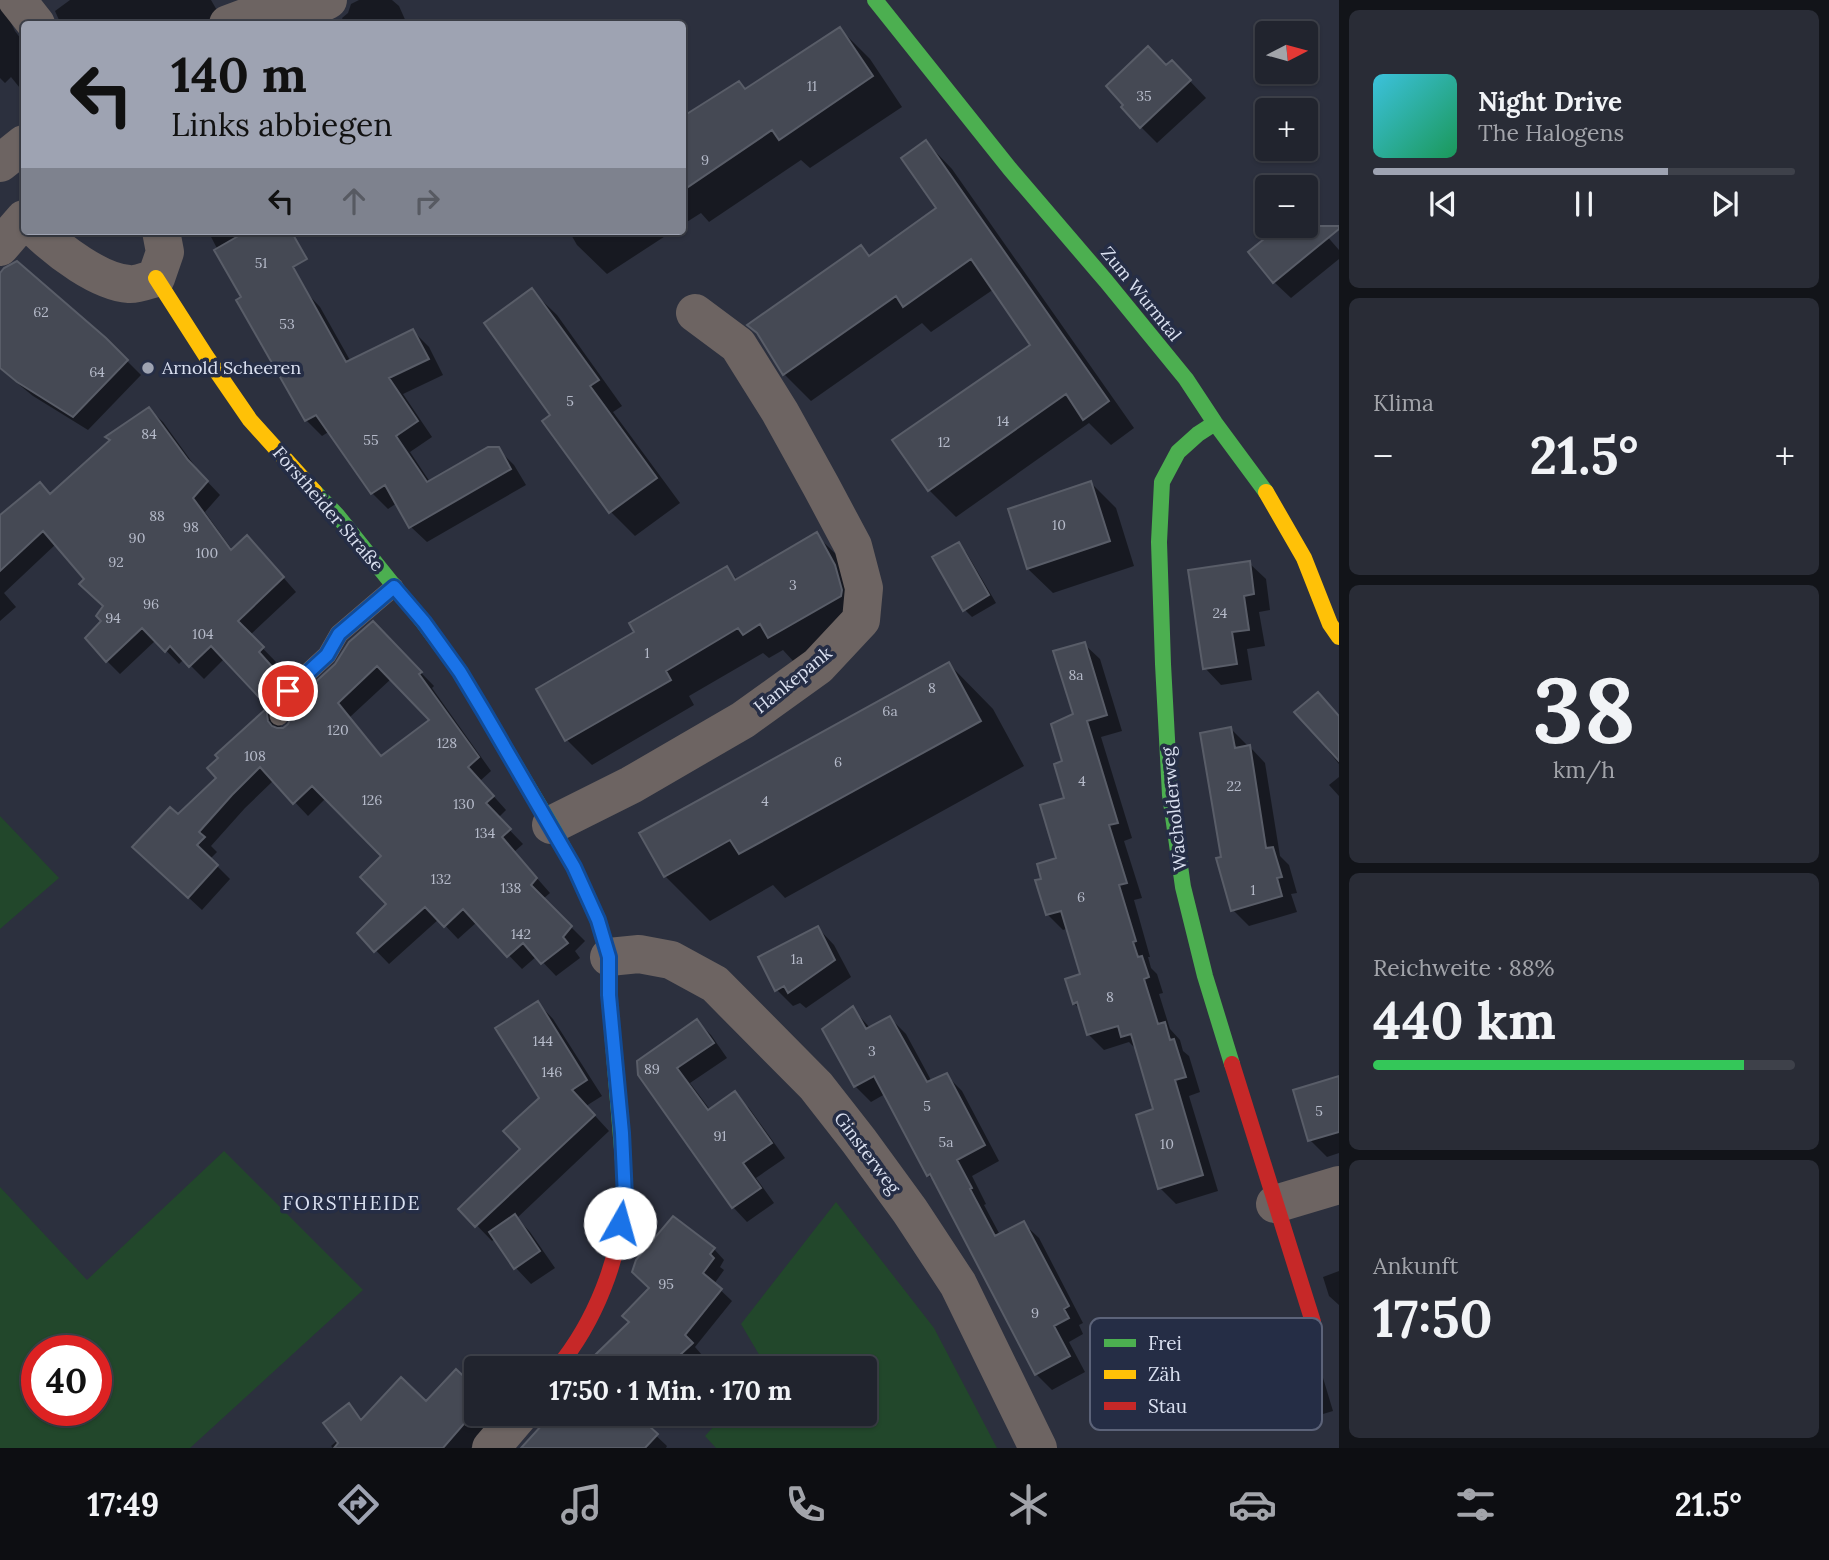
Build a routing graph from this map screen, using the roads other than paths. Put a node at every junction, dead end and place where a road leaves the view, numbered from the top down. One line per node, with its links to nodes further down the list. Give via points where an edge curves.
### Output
1 (17, 0): 5 (street)
2 (328, 0): 4 (street, via 289,18)
3 (875, 0): 16 (street, Zum Wurmtal, via 1178,369)
4 (240, 14)
5 (34, 21)
6 (21, 146): 7 (street)
7 (0, 163)
8 (0, 205): 9 (street)
9 (21, 216)
10 (21, 222): 13 (street)
11 (42, 235): 14 (street, via 83,266 116,282 132,285)
12 (162, 235): 14 (street, via 165,252)
13 (0, 247)
14 (156, 278): 17 (street, Forstheider Straße, via 250,419 337,515)
15 (695, 313): 20 (street, Hankepank, via 738,345 821,486 853,546 864,588 861,620 818,666 743,720)
16 (1215, 423): 18 (street, Zum Wurmtal, via 1269,496 1304,558); 23 (street, Wacholderweg, via 1178,452 1162,482 1159,542 1170,795 1182,887)
17 (394, 587): 19 (lane, via 339,634 327,655 288,691); 20 (street, Forstheider Straße, via 460,672)
18 (1339, 637)
19 (279, 716)
20 (551, 825): 21 (street, Forstheider Straße, via 598,920)
21 (609, 957): 25 (street, Forstheider Straße, via 625,1197 616,1250 600,1298); 28 (street, Ginsterweg, via 639,954 671,960 715,984 816,1086 910,1211 958,1284)
22 (1339, 1185): 23 (street)
23 (1275, 1204): 24 (street, Wacholderweg)
24 (1312, 1318)
25 (566, 1356)
26 (510, 1426): 27 (street)
27 (491, 1448)
28 (1038, 1448)

